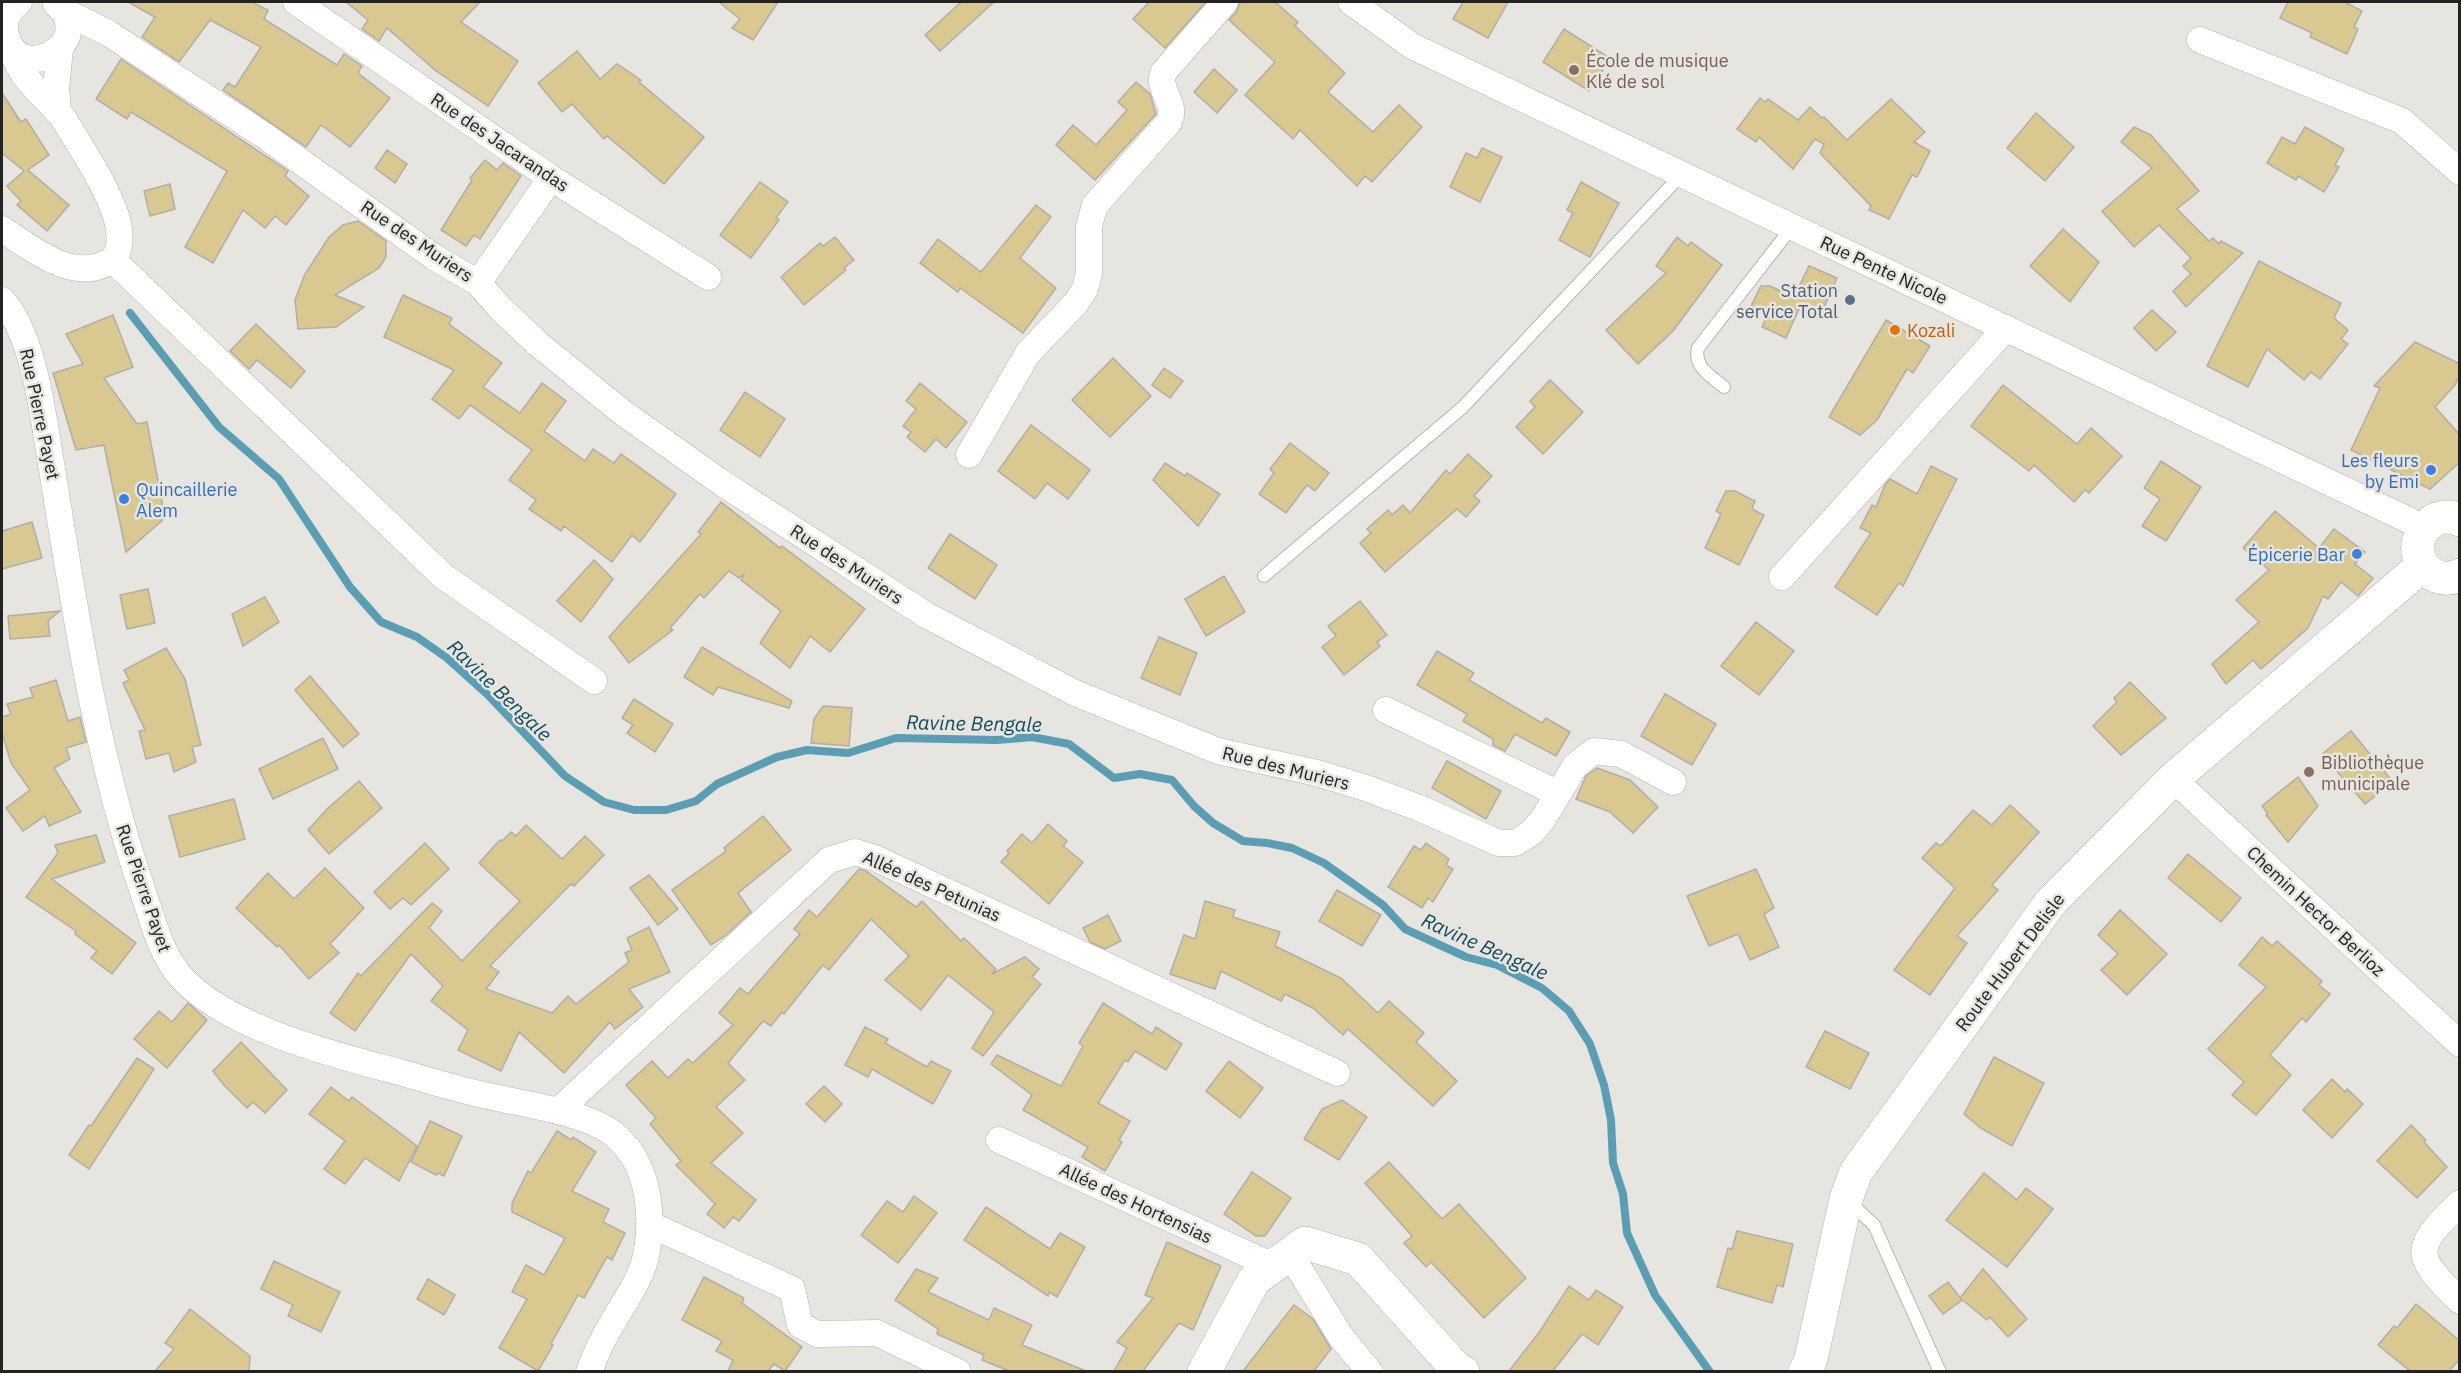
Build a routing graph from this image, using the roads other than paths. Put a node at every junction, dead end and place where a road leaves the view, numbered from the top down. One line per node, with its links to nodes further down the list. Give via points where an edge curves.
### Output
1 (19, 2): 6 (street, via 9,13)
2 (296, 2): 12 (street, Rue des Jacarandas)
3 (1225, 2): 21 (street, via 1163,73 1162,86 1172,105 1169,122 1095,205 1089,226 1089,273 1081,297 1028,354)
4 (1351, 2): 11 (street, Rue Pente Nicole, via 1412,46)
5 (63, 8): 8 (street, via 68,25); 17 (street, Rue des Muriers, via 247,124 434,257)
6 (5, 31): 8 (street, via 18,54 33,59 48,57); 9 (street, via 27,80)
7 (2200, 40): 10 (street, via 2402,121)
8 (62, 45): 9 (street, via 57,69)
9 (58, 110): 15 (street, via 116,218 120,234)
10 (2460, 172)
11 (1681, 176): 13 (street, Rue Pente Nicole); 25 (lane, via 1463,406)
12 (551, 178): 16 (street, Rue des Jacarandas); 17 (street)
13 (1792, 227): 19 (street, Rue Pente Nicole); 20 (lane, via 1698,348 1698,365)
14 (2, 229): 15 (street, via 49,259 73,267 90,269)
15 (113, 260): 27 (street, via 443,576)
16 (708, 277)
17 (478, 283): 31 (street, Rue des Muriers, via 538,344 622,412 723,483 926,615 1076,693 1218,751 1366,788 1499,843 1515,843 1531,833)
18 (2, 300): 34 (street, Rue Pierre Payet, via 21,327 33,369 114,798 167,958 202,995 231,1014 286,1037 465,1091)
19 (2006, 328): 22 (street, Rue Pente Nicole); 26 (street)
20 (1724, 387)
21 (969, 455)
22 (2449, 519): 23 (main road, via 2417,539)
23 (2422, 566): 24 (main road, via 2444,578); 29 (main road, Route Hubert Delisle)
24 (2460, 575)
25 (1264, 576)
26 (1782, 577)
27 (594, 681)
28 (1386, 710): 31 (street)
29 (2173, 779): 32 (street, Chemin Hector Berlioz); 36 (main road, Route Hubert Delisle, via 2051,902 1856,1172)
30 (1673, 782): 31 (street, Rue des Muriers, via 1621,754 1594,751 1575,766)
31 (1557, 793)
32 (2460, 1044)
33 (1337, 1073): 34 (street, Allée des Petunias, via 855,852 829,860)
34 (558, 1111): 38 (street, Rue Pierre Payet, via 600,1124 628,1148 640,1167 648,1197)
35 (999, 1140): 39 (street, Allée des Hortensias)
36 (1846, 1199): 46 (main road, Route Hubert Delisle, via 1811,1359); 47 (lane, via 1874,1225)
37 (2460, 1203): 40 (street, via 2427,1238 2424,1252 2432,1274)
38 (649, 1224): 41 (street, Rue Pierre Payet, via 646,1257 634,1287); 42 (street, via 792,1289 800,1325 817,1334 877,1334)
39 (1282, 1260): 43 (main road, via 1254,1280); 44 (street); 45 (main road, via 1305,1243 1358,1258 1456,1368)
40 (2460, 1301)
41 (589, 1371)
42 (958, 1371)
43 (1204, 1371)
44 (1370, 1371)
45 (1463, 1371)
46 (1805, 1371)
47 (1940, 1371)

